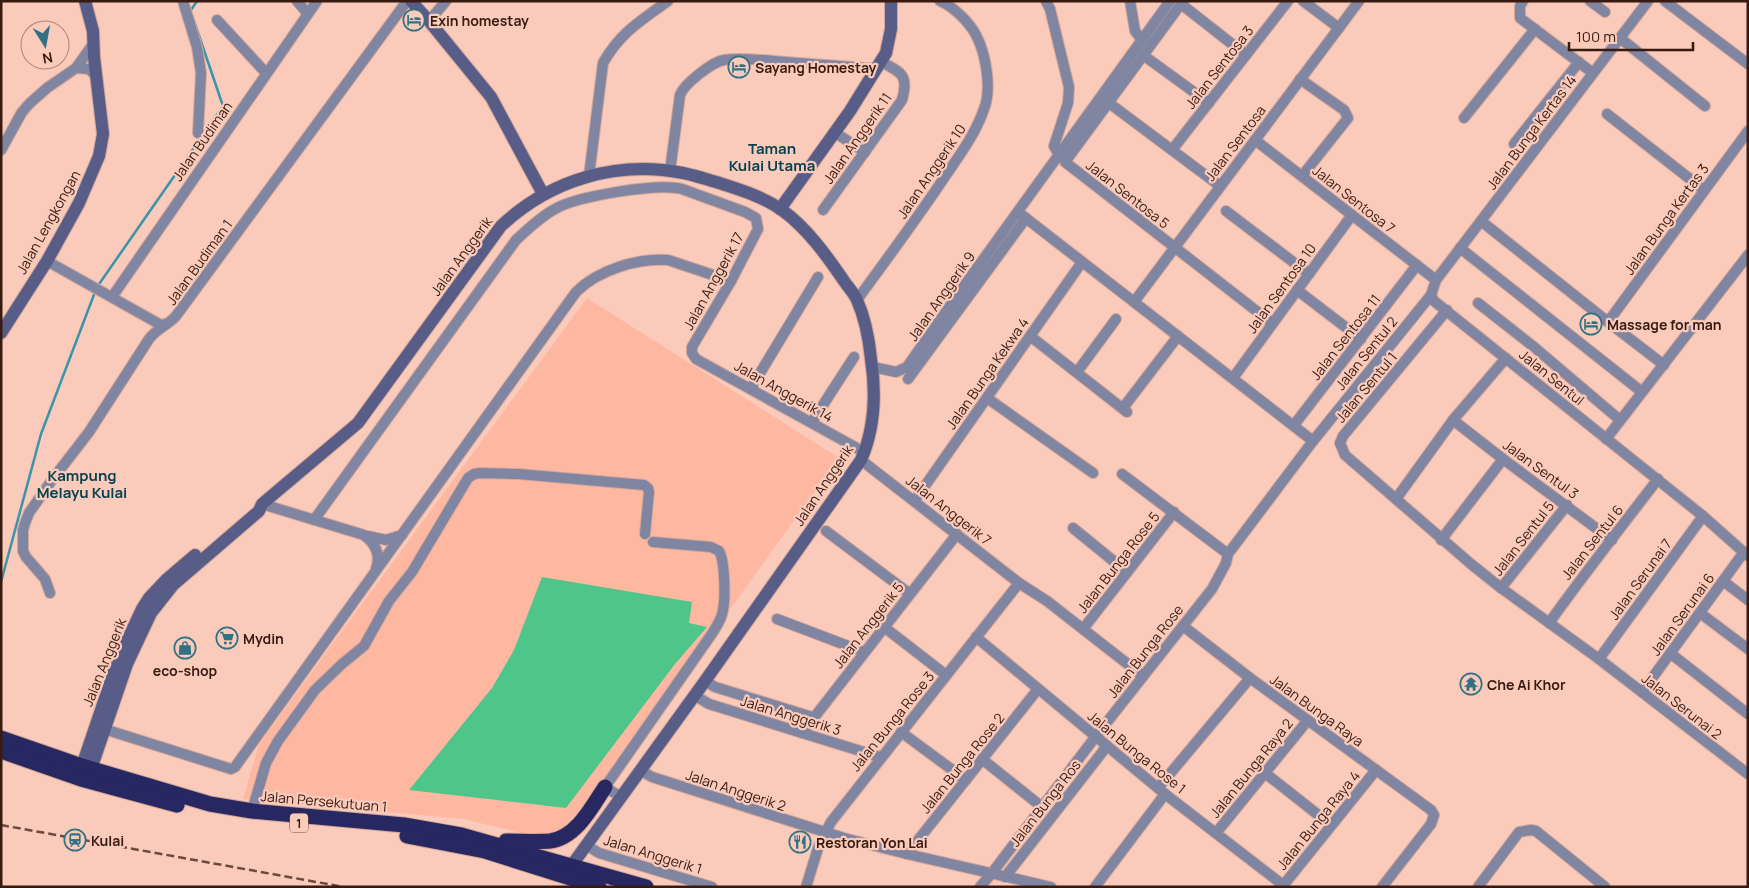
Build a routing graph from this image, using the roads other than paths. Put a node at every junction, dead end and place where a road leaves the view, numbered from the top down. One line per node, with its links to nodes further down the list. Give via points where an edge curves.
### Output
1 (85, 1): 29 (street, Jalan Lengkongan, via 92,20)
2 (182, 1): 47 (street, via 202,73)
3 (297, 1): 22 (street)
4 (317, 1): 22 (street, Jalan Budiman)
5 (409, 1): 24 (street); 85 (street, Jalan Budiman 1, via 176,316)
6 (446, 1): 24 (street)
7 (668, 1): 55 (street, via 624,33 603,63)
8 (891, 1): 34 (street, via 891,29 886,53)
9 (940, 1): 79 (street, Jalan Anggerik 10, via 956,12 976,34 988,83 985,108 974,133 915,221)
10 (1046, 1): 53 (street, via 1069,88 1068,102 1054,143)
11 (1130, 1): 28 (street, via 1135,31)
12 (1274, 1): 20 (street)
13 (1303, 1): 25 (street)
14 (1359, 1): 25 (street, Jalan Sentosa)
15 (1523, 1): 26 (street, via 1520,18)
16 (1590, 1): 21 (street)
17 (1648, 1): 27 (street, Jalan Bunga Kertas 14)
18 (1665, 1): 33 (street)
19 (1178, 2): 28 (street); 30 (street); 31 (street)
20 (1285, 5): 31 (street, Jalan Sentosa 3)
21 (1605, 12)
22 (307, 14): 36 (street, Jalan Budiman)
23 (217, 20): 36 (street)
24 (429, 20): 59 (street, via 491,97)
25 (1339, 28): 39 (street, Jalan Sentosa)
26 (1535, 29): 32 (street); 44 (street)
27 (1620, 38): 37 (street, Jalan Bunga Kertas 14); 42 (street)
28 (1142, 40): 53 (street)
29 (94, 43): 35 (street); 38 (street, Jalan Lengkongan)
30 (1143, 55): 40 (street); 41 (street)
31 (1246, 56): 41 (street, Jalan Sentosa 3)
32 (1579, 62): 37 (street); 49 (street)
33 (1748, 64)
34 (879, 65): 46 (street); 52 (street, Jalan Anggerik 11, via 900,72 905,88 902,100); 54 (street, Jalan Anggerik 11, via 729,59 717,62 682,90)
35 (76, 68): 38 (street, via 89,69); 50 (street, via 38,95 26,108)
36 (266, 73): 77 (street, Jalan Budiman)
37 (1593, 73): 65 (street, Jalan Bunga Kertas 14)
38 (97, 77): 69 (street, Jalan Lengkongan, via 103,134 99,156 79,203)
39 (1300, 79): 48 (street, Jalan Sentosa); 56 (street, via 1344,110 1348,118)
40 (1109, 103): 51 (street); 53 (street)
41 (1209, 103): 51 (street, Jalan Sentosa 3)
42 (1705, 106)
43 (1607, 114): 58 (street)
44 (1464, 118)
45 (1748, 131): 58 (street, Jalan Bunga Kertas 3)
46 (834, 132): 52 (street); 60 (street)
47 (198, 133)
48 (1255, 140): 56 (street, Jalan Sentosa 7); 57 (street, Jalan Sentosa)
49 (1514, 144)
50 (1, 150)
51 (1172, 150): 57 (street)
52 (865, 152): 61 (street, Jalan Anggerik 11)
53 (1062, 159): 63 (street); 66 (street, Jalan Sentosa 5)
54 (670, 171): 55 (street, Jalan Anggerik, via 632,170); 60 (street, Jalan Anggerik, via 730,187)
55 (589, 176): 59 (street, Jalan Anggerik)
56 (1302, 176): 64 (street, Jalan Sentosa 7)
57 (1220, 186): 66 (street, Jalan Sentosa)
58 (1704, 190): 84 (street, Jalan Bunga Kertas 3)
59 (543, 194): 115 (street, Jalan Anggerik, via 517,211 492,236 358,423)
60 (780, 209): 79 (street, Jalan Anggerik, via 803,228 834,265)
61 (823, 210)
62 (1226, 211): 72 (street)
63 (1022, 215): 70 (street); 95 (street, Jalan Anggerik 9, via 907,367 896,372); 98 (street)
64 (1352, 215): 71 (street, Jalan Sentosa 7); 72 (street, Jalan Sentosa 10)
65 (1481, 220): 67 (street, Jalan Bunga Kertas 14); 84 (street)
66 (1174, 248): 80 (street, Jalan Sentosa); 86 (street, Jalan Sentosa 5)
67 (1460, 248): 74 (street, Jalan Bunga Kertas 14); 100 (street)
68 (1748, 256): 94 (street)
69 (47, 261): 77 (street); 87 (street, Jalan Lengkongan)
70 (1082, 262): 80 (street); 88 (street, Jalan Bunga Kekwa 4)
71 (1417, 265): 74 (street, Jalan Sentosa 7); 90 (street, Jalan Sentosa 11)
72 (1309, 274): 76 (street, Jalan Sentosa 10)
73 (818, 277): 99 (street)
74 (1436, 280): 78 (street, Jalan Sentul 2)
75 (731, 281): 91 (street, Jalan Anggerik 17, via 692,346); 119 (street, Jalan Anggerik 17, via 758,228 756,218 745,212 674,187 597,196 555,208 516,240 498,263); 124 (street, via 660,260 608,271 582,285)
76 (1297, 290): 86 (street, Jalan Sentosa 10); 90 (street)
77 (107, 294): 85 (street)
78 (1431, 295): 82 (street, Jalan Sentul); 107 (street, Jalan Sentul 2)
79 (856, 300): 95 (street, Jalan Anggerik, via 869,341)
80 (1134, 302): 89 (street)
81 (1478, 303): 103 (street)
82 (1447, 310): 93 (street, Jalan Sentul); 113 (street, Jalan Sentul 1, via 1340,442 1345,455)
83 (1116, 319): 96 (street)
84 (1608, 322): 94 (street)
85 (166, 324): 137 (street, Jalan Budiman 1, via 149,339 89,432 29,512 23,530 24,551 45,579)
86 (1272, 324): 97 (street, Jalan Sentosa 10)
87 (1, 333)
88 (1030, 336): 96 (street); 101 (street, Jalan Bunga Kekwa 4)
89 (1178, 336): 96 (street, via 1125,410); 97 (street)
90 (1361, 339): 105 (street, Jalan Sentosa 11)
91 (692, 353): 99 (street, Jalan Anggerik 14, via 696,359)
92 (854, 357): 104 (street)
93 (1506, 358): 102 (street); 106 (street, Jalan Sentul)
94 (1664, 365): 100 (street)
95 (873, 367): 108 (street, Jalan Anggerik, via 872,422)
96 (1077, 372)
97 (1232, 378): 105 (street)
98 (908, 379)
99 (751, 388): 104 (street, Jalan Anggerik 14)
100 (1642, 392): 103 (street)
101 (987, 398): 110 (street); 114 (street, Jalan Bunga Kekwa 4)
102 (1453, 420): 109 (street, Jalan Sentul 3); 113 (street)
103 (1620, 420): 106 (street)
104 (812, 422): 108 (street, Jalan Anggerik 14)
105 (1294, 426): 107 (street)
106 (1606, 438): 112 (street, Jalan Sentul)
107 (1313, 441): 129 (street, Jalan Bunga Rose)
108 (863, 456): 114 (street, Jalan Anggerik 7); 154 (street, Jalan Anggerik)
109 (1503, 459): 116 (street, Jalan Sentul 3); 126 (street)
110 (1093, 473)
111 (1122, 474): 117 (street)
112 (1658, 479): 118 (street, Jalan Sentul); 127 (street, Jalan Sentul 6)
113 (1396, 499): 126 (street, Jalan Serunai 2)
114 (915, 500): 123 (street, Jalan Anggerik 7)
115 (262, 504): 119 (street); 134 (street, Jalan Anggerik, via 258,511)
116 (1567, 505): 127 (street, Jalan Sentul 3); 136 (street, Jalan Sentul 5)
117 (1174, 512): 129 (street); 131 (street, Jalan Bunga Rose 5)
118 (1703, 516): 130 (street, Jalan Sentul); 150 (street, Jalan Serunai 7)
119 (314, 520): 125 (street)
120 (1073, 528): 131 (street)
121 (826, 531): 138 (street)
122 (646, 534): 180 (street, via 649,492 644,485 519,474 480,473 468,478 364,646 315,690 278,741 266,763)
123 (957, 534): 135 (street, Jalan Anggerik 7); 138 (street, Jalan Anggerik 5)
124 (402, 535): 125 (street, via 386,540); 132 (street)
125 (364, 536): 132 (street, via 374,544 378,553)
126 (1441, 540): 136 (street, Jalan Serunai 2)
127 (1612, 540): 142 (street, Jalan Sentul 6, via 1585,571)
128 (653, 542): 176 (street, via 711,547 719,551 722,558 722,617)
129 (1228, 554): 143 (street, Jalan Bunga Rose, via 1212,589)
130 (1746, 554): 133 (street, Jalan Serunai 6)
131 (1127, 572): 145 (street, Jalan Bunga Rose 5)
132 (373, 576): 161 (street, via 231,770)
133 (1723, 581): 139 (street); 140 (street, Jalan Serunai 6)
134 (170, 582): 161 (street, Jalan Anggerik, via 127,664); 170 (street, Jalan Anggerik, via 149,598 118,660)
135 (1019, 583): 145 (street, Jalan Anggerik 7); 146 (street, Jalan Bunga Rose 3)
136 (1501, 588): 142 (street, Jalan Serunai 2)
137 (50, 592)
138 (910, 594): 144 (street, Jalan Anggerik 5)
139 (1748, 600)
140 (1700, 613): 147 (street); 149 (street, Jalan Serunai 6)
141 (777, 619): 148 (street)
142 (1549, 622): 150 (street, Jalan Serunai 2)
143 (1183, 626): 152 (street, Jalan Bunga Rose); 153 (street, Jalan Bunga Raya)
144 (884, 627): 148 (street, Jalan Anggerik 5); 151 (street)
145 (1083, 629): 152 (street, Jalan Anggerik 7)
146 (976, 637): 151 (street, Jalan Bunga Rose 3); 155 (street, Jalan Bunga Rose 1)
147 (1748, 649)
148 (864, 652): 159 (street, Jalan Anggerik 5)
149 (1670, 654): 156 (street, Jalan Serunai 6); 158 (street)
150 (1599, 659): 156 (street, Jalan Serunai 2)
151 (946, 675): 162 (street, Jalan Bunga Rose 3)
152 (1143, 676): 164 (street, Jalan Bunga Rose)
153 (1250, 678): 160 (street, Jalan Bunga Raya); 177 (street)
154 (705, 681): 157 (street, Jalan Anggerik); 159 (street)
155 (1038, 689): 164 (street, Jalan Bunga Rose 1); 169 (street, Jalan Bunga Rose 2)
156 (1642, 692): 174 (street, Jalan Serunai 2)
157 (694, 695): 163 (street, Jalan Anggerik 3, via 709,704); 171 (street, Jalan Anggerik)
158 (1748, 714)
159 (812, 717): 163 (street, Jalan Anggerik 5)
160 (1308, 720): 172 (street, Jalan Bunga Raya); 173 (street, Jalan Bunga Raya 2)
161 (104, 729): 170 (street, Jalan Anggerik)
162 (901, 732): 168 (street, Jalan Bunga Rose 3); 175 (street)
163 (802, 733): 168 (street, Jalan Anggerik 3)
164 (1096, 736): 166 (street, Jalan Bunga Rose 1); 179 (street, Jalan Bunga Rose)
165 (1, 738): 170 (highway, Jalan Persekutuan 1 / 1)
166 (1107, 746): 177 (street, Jalan Bunga Rose 1); 189 (street, Jalan Bunga Ros)
167 (1, 751): 191 (highway, Jalan Persekutuan 1 / 1, via 80,779 188,808 251,819 341,826 430,840 485,851)
168 (880, 758): 182 (street, Jalan Bunga Rose 3)
169 (982, 759): 175 (street, Jalan Bunga Rose 2); 179 (street)
170 (86, 767): 180 (highway, Jalan Persekutuan 1 / 1, via 210,804)
171 (640, 770): 178 (street, Jalan Anggerik); 182 (street, Jalan Anggerik 2, via 652,777)
172 (1376, 770): 181 (street, Jalan Bunga Raya 4); 198 (street, Jalan Bunga Raya, via 1428,807 1434,815 1431,824)
173 (1265, 773): 181 (street); 183 (street, Jalan Bunga Raya 2)
174 (1748, 774)
175 (966, 780): 186 (street, Jalan Bunga Rose 2)
176 (605, 788): 178 (street); 184 (highway, via 577,826 560,838 551,841)
177 (1161, 791): 183 (street, Jalan Bunga Rose 1); 197 (street)
178 (620, 797): 185 (street, Jalan Anggerik)
179 (1042, 807): 188 (street, Jalan Bunga Rose)
180 (252, 811): 184 (highway, Jalan Persekutuan 1 / 1, via 404,825)
181 (1331, 825): 190 (street, Jalan Bunga Raya 4)
182 (825, 832): 186 (street); 194 (street, Jalan Bunga Rose 3, via 818,844)
183 (1216, 833): 190 (street, Jalan Bunga Rose 1)
184 (487, 841): 187 (highway, Jalan Persekutuan 1 / 1)
185 (586, 845): 187 (street, Jalan Anggerik); 193 (street, Jalan Anggerik 1, via 599,852)
186 (906, 854): 188 (street)
187 (572, 865): 192 (highway, Jalan Persekutuan 1 / 1)
188 (992, 873): 189 (street); 195 (street, Jalan Bunga Rose)
189 (1005, 876): 196 (street)
190 (1283, 886)
191 (599, 887)
192 (646, 887)
193 (712, 887)
194 (806, 887)
195 (980, 887)
196 (1051, 887)
197 (1094, 887)
198 (1382, 887)
199 (1478, 887): 200 (street, via 1519,832 1531,830)
200 (1605, 887)

